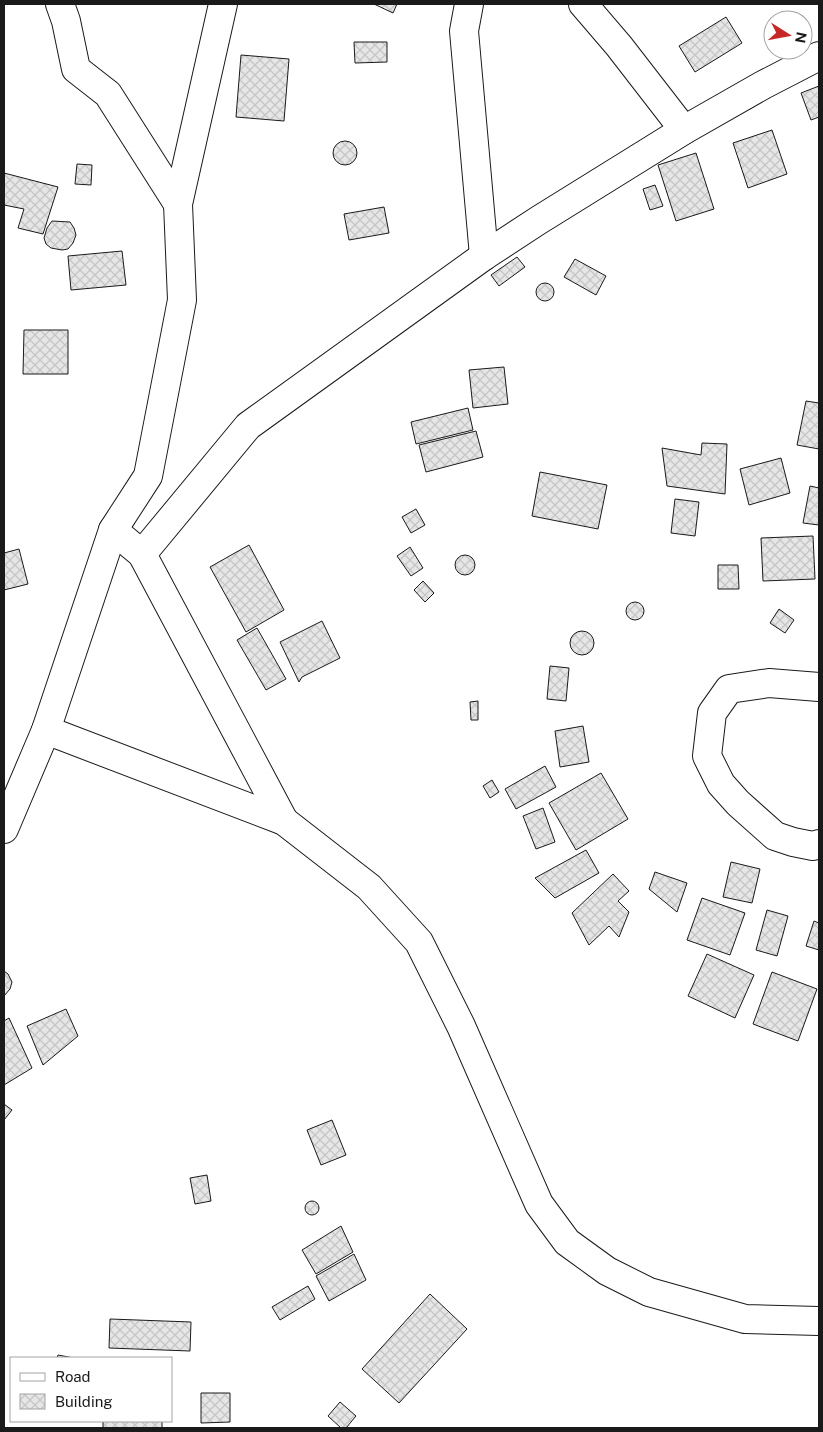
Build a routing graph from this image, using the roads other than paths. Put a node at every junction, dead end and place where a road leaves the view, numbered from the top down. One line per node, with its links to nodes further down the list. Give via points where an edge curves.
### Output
1 (60, 4): 7 (street, via 76,69 108,94)
2 (223, 4): 7 (street)
3 (469, 4): 8 (street, via 464,31)
4 (583, 4): 6 (street)
5 (819, 56): 6 (street)
6 (684, 130): 8 (street)
7 (178, 204): 9 (street, via 182,300 148,476)
8 (484, 256): 10 (street, via 248,426)
9 (113, 530): 10 (street); 12 (street)
10 (142, 554): 14 (street)
11 (819, 687): 15 (street, via 769,683 729,689 712,713 707,756 721,784 775,836 813,846)
12 (46, 730): 13 (street); 14 (street)
13 (5, 821)
14 (284, 821): 16 (street, via 369,887 419,942 461,1026 538,1204 567,1242 606,1271 649,1292 745,1319)
15 (819, 844)
16 (819, 1321)

